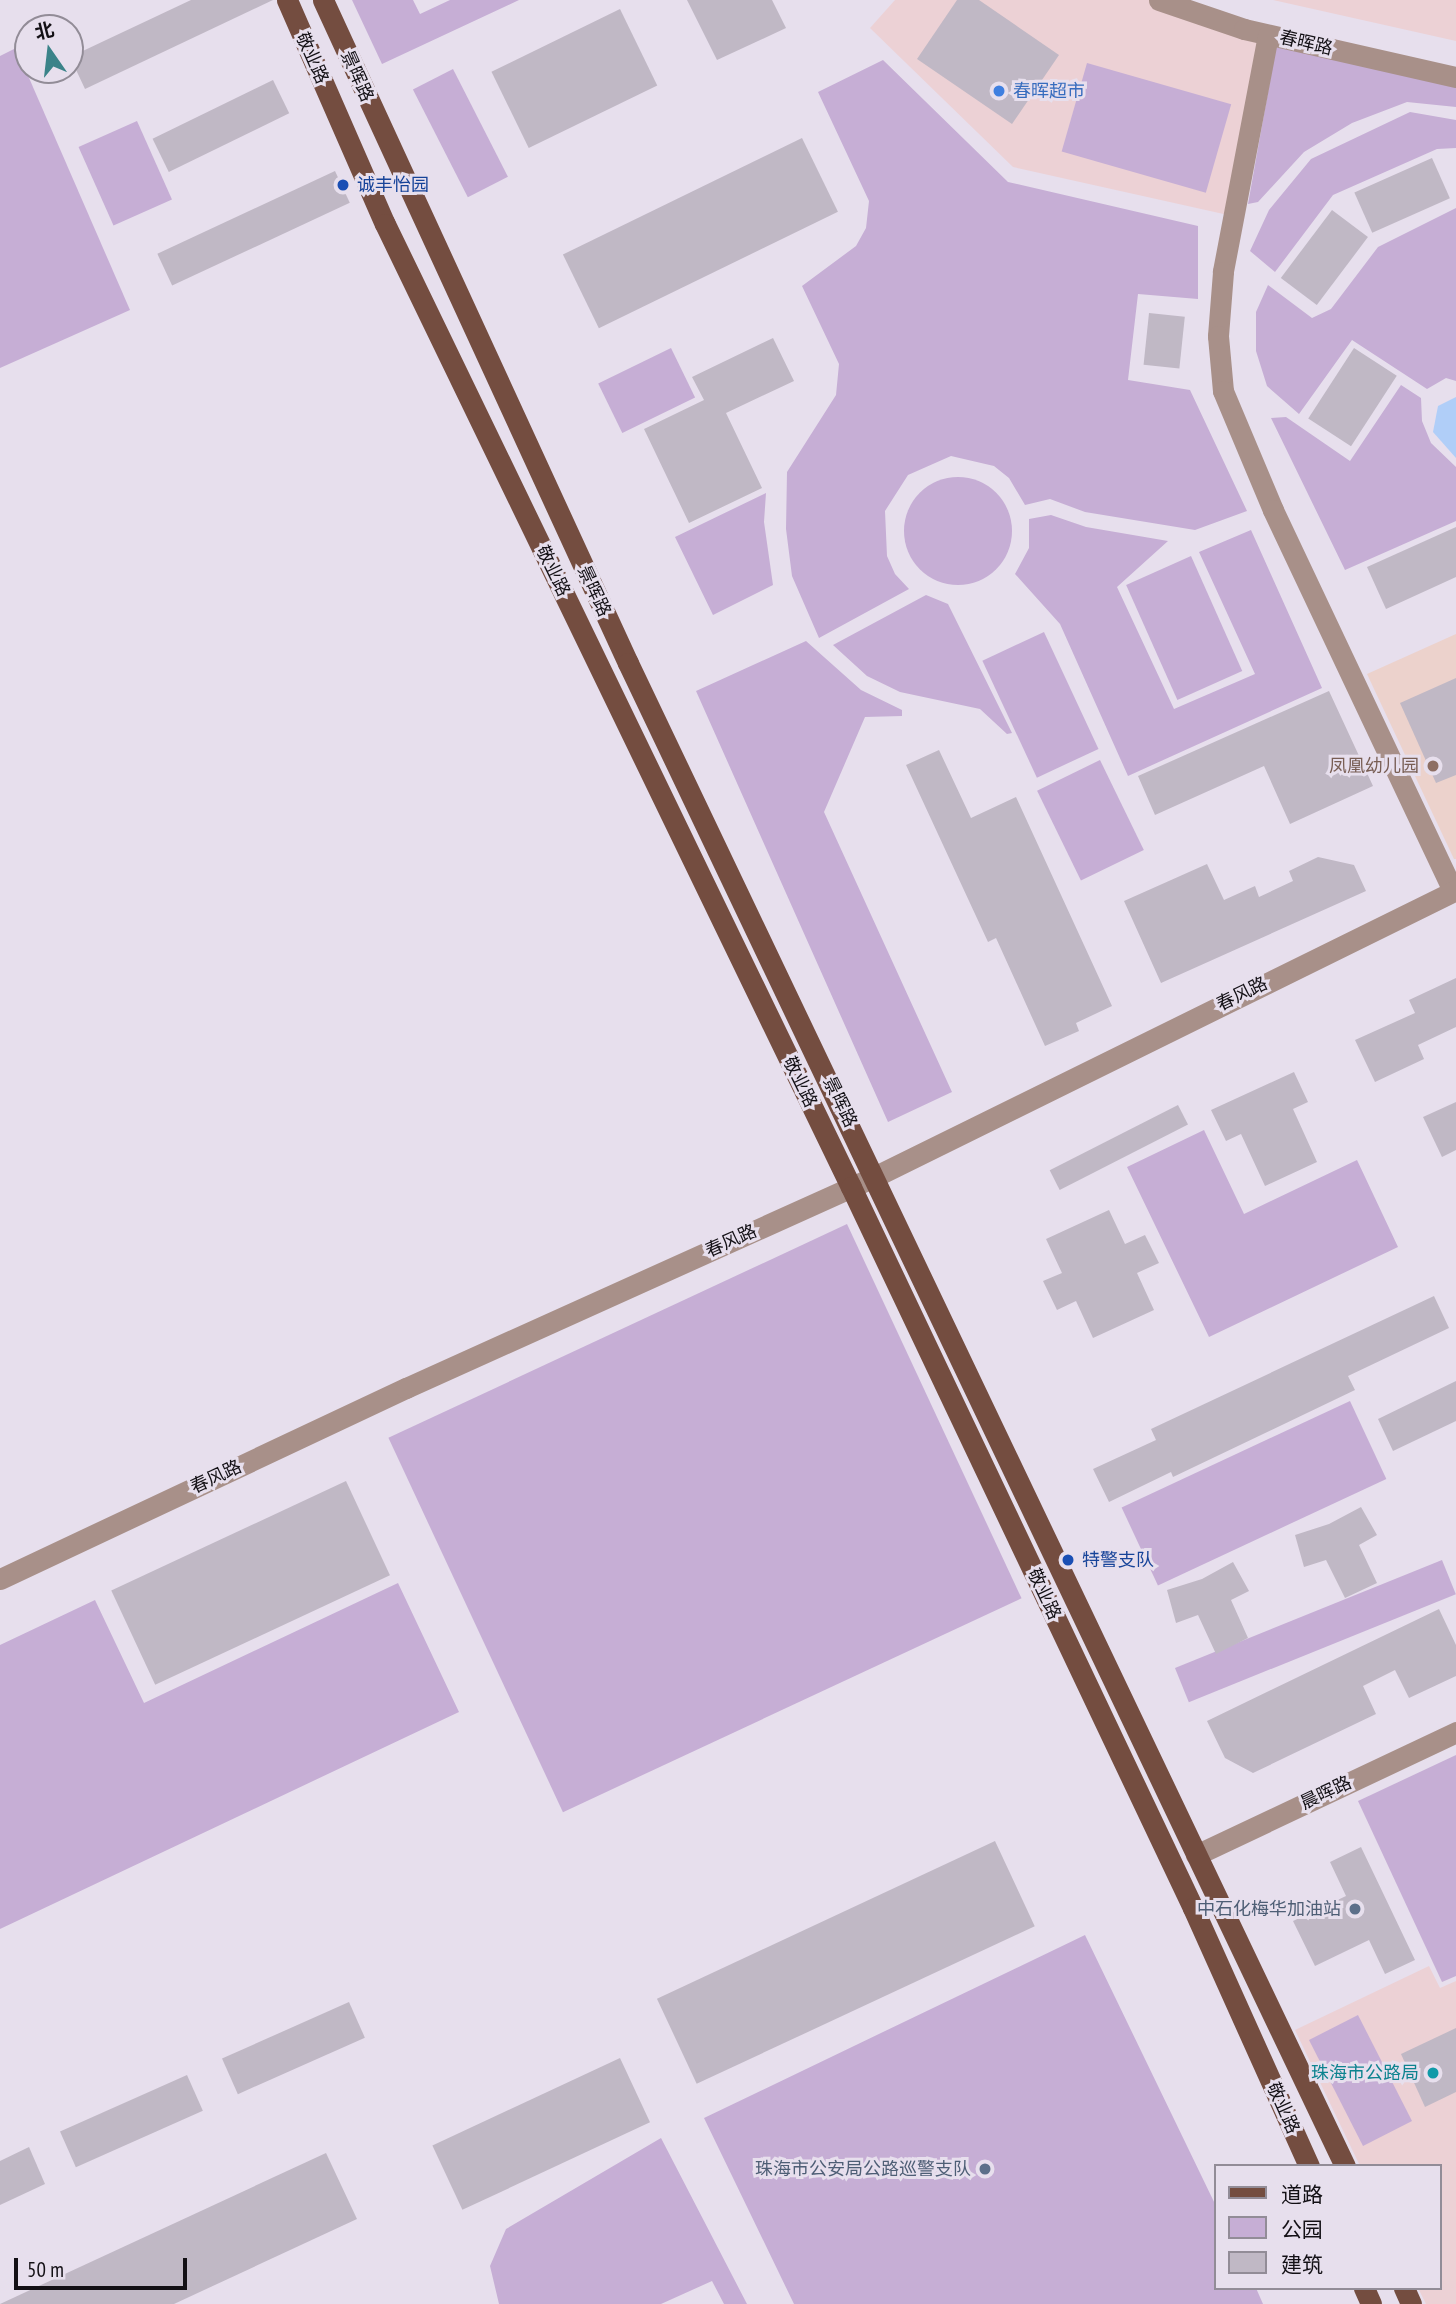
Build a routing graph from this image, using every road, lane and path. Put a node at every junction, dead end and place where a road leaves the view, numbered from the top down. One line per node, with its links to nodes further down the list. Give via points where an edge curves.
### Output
1 (287, 0): 8 (main road, 敬业路, via 385,224)
2 (323, 0): 7 (main road, 景晖路, via 628,663)
3 (1159, 0): 4 (street, 春晖路)
4 (1268, 35): 5 (street, 春晖路); 6 (street, via 1223,272 1218,336 1223,391 1273,510)
5 (1456, 77)
6 (1455, 890): 7 (street, 春风路)
7 (876, 1176): 8 (street, 春风路); 11 (main road, 敬业路)
8 (851, 1187): 9 (street, 春风路); 12 (main road, 敬业路, via 1193,1908)
9 (0, 1579)
10 (1456, 1732): 11 (street, 晨晖路)
11 (1196, 1855): 13 (main road, 敬业路)
12 (1308, 2164)
13 (1344, 2164)

